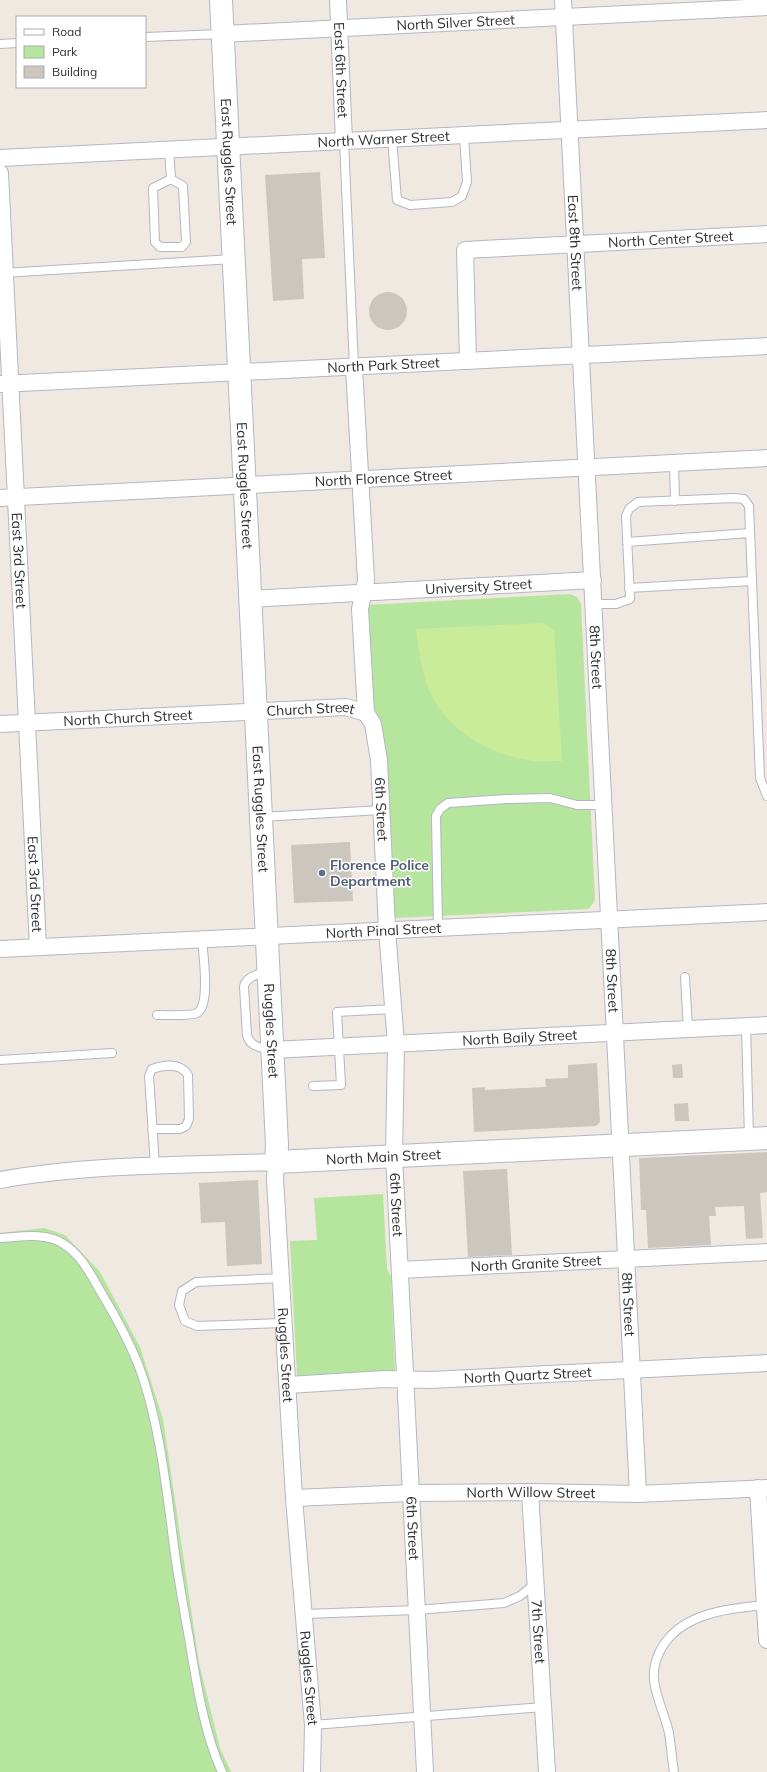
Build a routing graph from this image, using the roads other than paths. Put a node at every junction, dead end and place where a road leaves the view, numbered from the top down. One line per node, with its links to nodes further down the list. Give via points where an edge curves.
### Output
1 (221, 0): 7 (street)
2 (338, 0): 6 (street, East 6th Street)
3 (563, 0): 5 (street)
4 (767, 7): 5 (street, North Silver Street)
5 (564, 18): 6 (street, North Silver Street); 12 (street, East 8th Street)
6 (339, 28): 7 (street, North Silver Street); 15 (street, East 6th Street)
7 (222, 34): 8 (lane, North Silver Street); 16 (street, East Ruggles Street)
8 (146, 37)
9 (16, 43): 10 (lane)
10 (0, 44)
11 (767, 120): 12 (street, North Warner Street)
12 (569, 130): 13 (street, North Warner Street); 22 (street, East 8th Street)
13 (464, 135): 14 (street, North Warner Street); 14 (lane, via 467,182 462,196 452,202 410,205 397,200)
14 (392, 138): 15 (street, North Warner Street)
15 (344, 141): 16 (street, North Warner Street); 28 (lane)
16 (228, 146): 17 (street, North Warner Street); 23 (street, East Ruggles Street)
17 (169, 149): 18 (street, North Warner Street); 20 (lane)
18 (0, 158)
19 (0, 173): 24 (street, East 3rd Street)
20 (171, 179): 20 (lane, via 183,186 186,242 182,247 160,247 155,242 153,188)
21 (767, 234): 22 (street, North Center Street)
22 (575, 244): 26 (street, East 8th Street); 27 (street, North Center Street, via 464,250)
23 (234, 259): 24 (lane); 29 (street, East Ruggles Street)
24 (2, 273): 30 (street, East 3rd Street)
25 (767, 346): 26 (street, North Park Street)
26 (580, 355): 27 (street, North Park Street); 33 (street, East 8th Street)
27 (468, 361): 28 (street, North Park Street)
28 (354, 367): 29 (street, North Park Street); 34 (street)
29 (239, 372): 30 (street, North Park Street); 35 (street, East Ruggles Street)
30 (5, 384): 36 (street, East 3rd Street)
31 (767, 458): 32 (street, North Florence Street)
32 (674, 462): 33 (street, North Florence Street); 38 (lane)
33 (586, 468): 34 (street, North Florence Street); 41 (street, 8th Street)
34 (360, 480): 35 (street, North Florence Street); 44 (street, via 366,580)
35 (245, 485): 36 (street, North Florence Street); 45 (street, East Ruggles Street)
36 (16, 497): 37 (street, North Florence Street); 49 (street, East 3rd Street)
37 (0, 498)
38 (675, 501): 39 (lane, via 744,499 749,506); 40 (lane, via 638,502 629,509 626,516)
39 (750, 533): 40 (lane); 42 (lane)
40 (627, 542): 43 (lane)
41 (593, 580): 44 (street, University Street); 46 (street, 8th Street)
42 (752, 581): 43 (lane); 51 (lane, via 760,778)
43 (629, 588): 46 (lane, via 630,599 616,604)
44 (363, 592): 45 (street, University Street); 48 (street, 6th Street, via 360,609)
45 (250, 598): 47 (street, East Ruggles Street)
46 (594, 604): 52 (street, 8th Street)
47 (256, 712): 48 (street, Church Street, via 346,706); 49 (street, North Church Street); 54 (street, East Ruggles Street)
48 (366, 713): 53 (street, 6th Street, via 373,724 379,760)
49 (27, 723): 50 (street, North Church Street); 61 (street, East 3rd Street)
50 (0, 724)
51 (767, 796)
52 (604, 805): 56 (street, 8th Street); 57 (lane, via 577,804 550,798 448,803 440,808 436,816)
53 (381, 810): 54 (lane); 58 (street, 6th Street)
54 (261, 817): 59 (street, East Ruggles Street)
55 (767, 912): 56 (street, North Pinal Street)
56 (609, 919): 57 (street, North Pinal Street); 69 (street, 8th Street)
57 (438, 927): 58 (street, North Pinal Street)
58 (387, 929): 59 (street, North Pinal Street); 64 (street, 6th Street)
59 (267, 936): 60 (street, North Pinal Street); 72 (street, Ruggles Street)
60 (202, 938): 61 (street, North Pinal Street); 65 (lane, via 206,998 202,1009 196,1014)
61 (38, 947): 62 (street, North Pinal Street)
62 (0, 949)
63 (685, 977): 68 (lane)
64 (392, 1009): 70 (street, 6th Street); 71 (lane, via 337,1012)
65 (157, 1015)
66 (767, 1025): 67 (street, North Baily Street)
67 (746, 1026): 68 (street, North Baily Street); 77 (lane)
68 (688, 1029): 69 (street, North Baily Street)
69 (615, 1033): 70 (street, North Baily Street); 78 (street, 8th Street)
70 (396, 1044): 71 (street, North Baily Street); 79 (street, 6th Street)
71 (339, 1047): 72 (street, North Baily Street); 75 (lane, via 341,1085)
72 (272, 1050): 80 (street, Ruggles Street)
73 (112, 1053): 74 (lane)
74 (0, 1060)
75 (313, 1086)
76 (152, 1129): 76 (lane, via 149,1076 152,1069 160,1066 178,1066 188,1075 189,1119 186,1126 180,1129); 81 (lane)
77 (758, 1138): 78 (street, North Main Street)
78 (620, 1145): 79 (street, North Main Street); 85 (street, 8th Street)
79 (394, 1156): 80 (street, North Main Street); 86 (street, 6th Street)
80 (276, 1162): 81 (street, North Main Street); 87 (street, Ruggles Street)
81 (155, 1166): 82 (street, North Main Street, via 33,1174)
82 (0, 1180)
83 (0, 1238): 106 (lane, via 50,1238 61,1242 76,1254 88,1270 124,1331 138,1365 154,1423 170,1506 198,1695)
84 (767, 1252): 85 (street, North Granite Street)
85 (626, 1258): 86 (street, North Granite Street); 90 (street, 8th Street)
86 (400, 1270): 91 (street, 6th Street)
87 (282, 1278): 88 (street, Ruggles Street); 88 (lane, via 196,1282 182,1291 179,1305 185,1320 197,1326)
88 (284, 1323): 92 (street, Ruggles Street)
89 (767, 1363): 90 (street, North Quartz Street)
90 (632, 1370): 91 (street, North Quartz Street); 96 (street, 8th Street)
91 (406, 1379): 92 (street, North Quartz Street); 95 (street, 6th Street)
92 (288, 1385): 97 (street, Ruggles Street)
93 (762, 1488): 96 (street, North Willow Street); 99 (street)
94 (530, 1492): 95 (street, North Willow Street); 96 (street, North Willow Street); 98 (street, 7th Street)
95 (412, 1493): 97 (street, North Willow Street); 100 (street, 6th Street)
96 (638, 1494)
97 (294, 1498): 101 (street, Ruggles Street)
98 (536, 1583): 100 (lane, via 520,1596 504,1603); 103 (street, 7th Street)
99 (766, 1605): 102 (street); 110 (lane, via 730,1609 687,1622 670,1635 663,1646 656,1660 654,1678 668,1732)
100 (417, 1610): 101 (lane); 104 (street, 6th Street)
101 (304, 1614): 105 (street, Ruggles Street)
102 (767, 1640)
103 (543, 1707): 104 (lane); 109 (street, 7th Street)
104 (422, 1717): 105 (lane); 108 (street, 6th Street)
105 (312, 1725): 107 (street, Ruggles Street)
106 (222, 1772)
107 (312, 1772)
108 (425, 1772)
109 (547, 1772)
110 (674, 1772)

